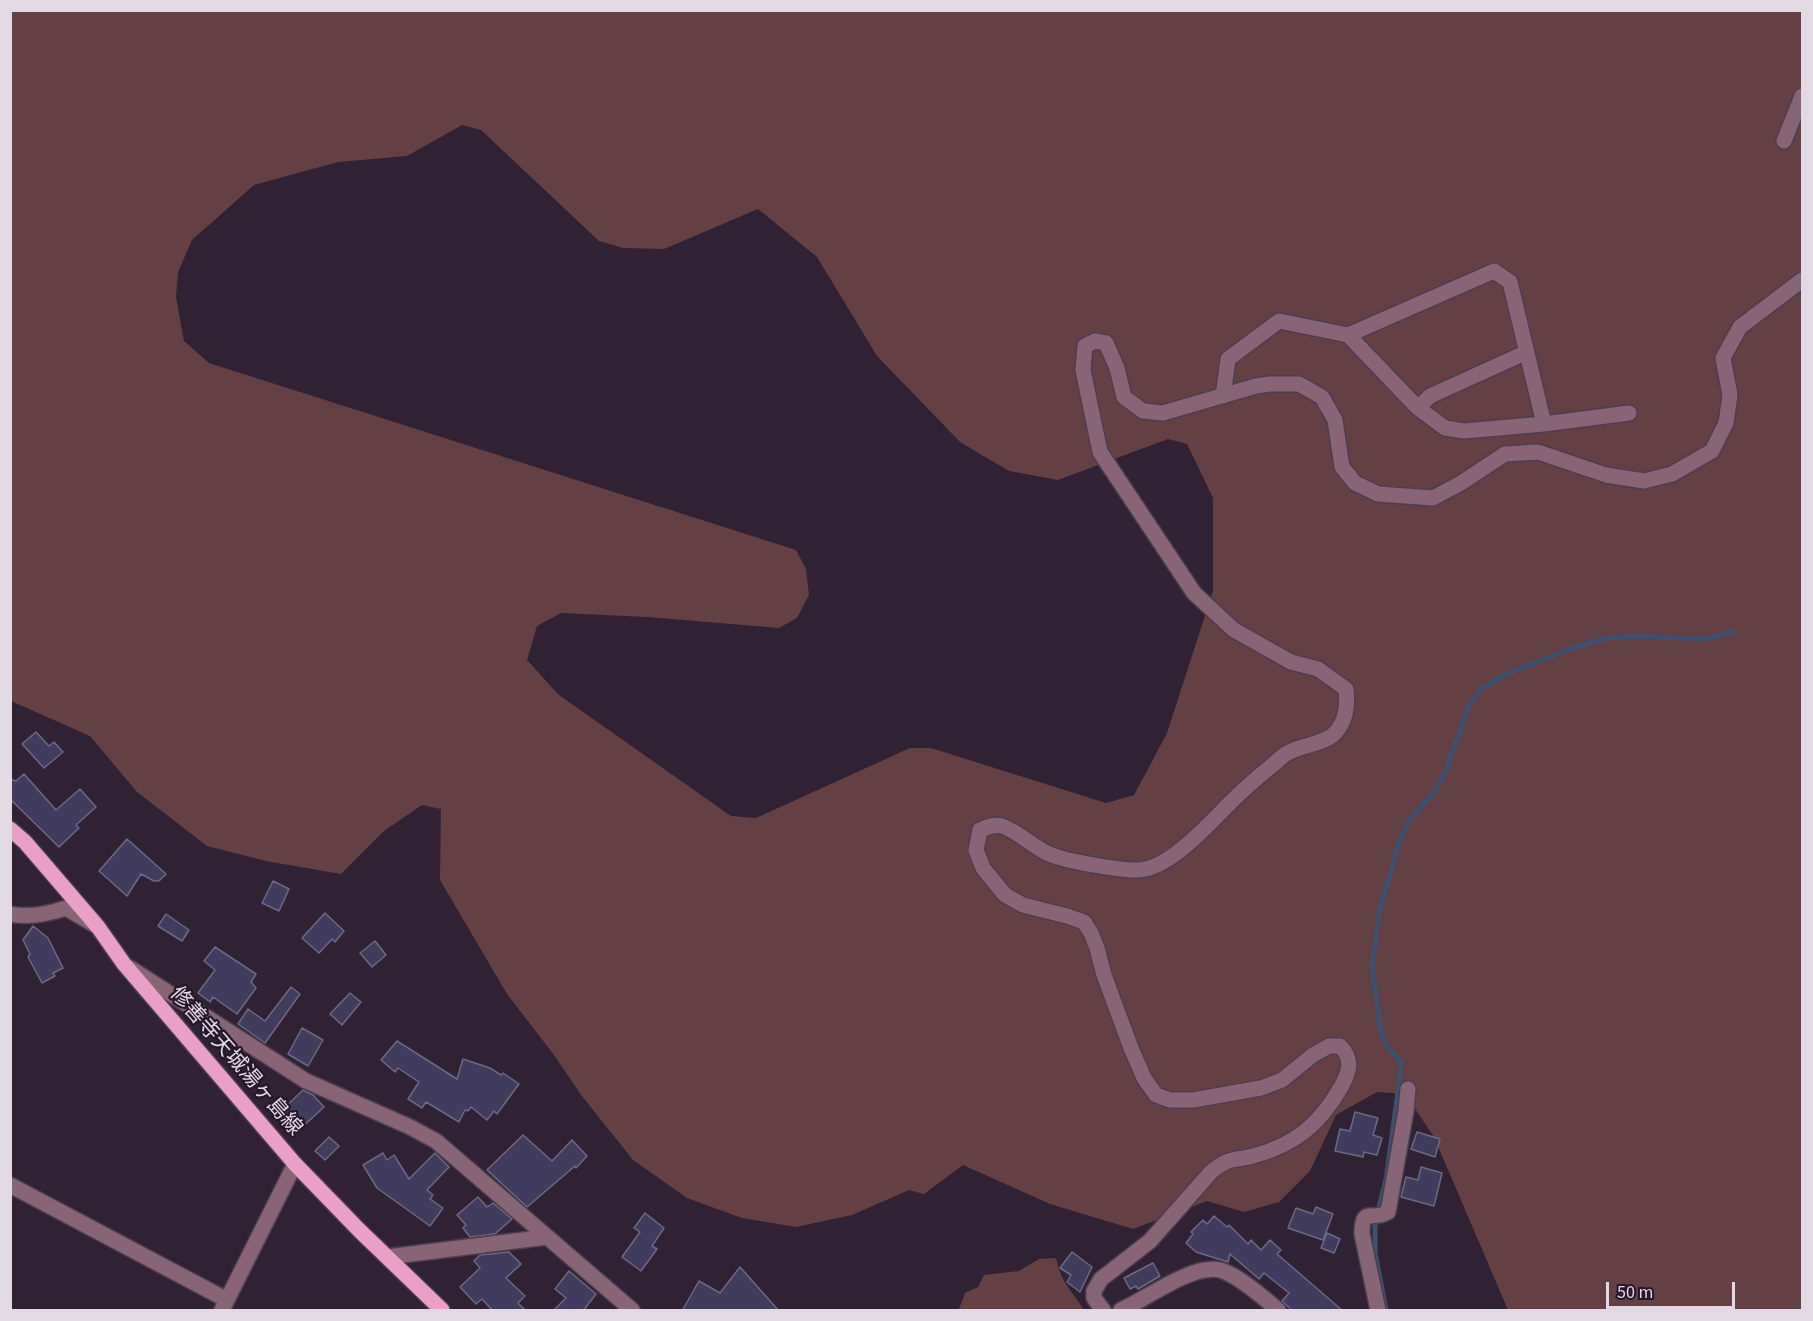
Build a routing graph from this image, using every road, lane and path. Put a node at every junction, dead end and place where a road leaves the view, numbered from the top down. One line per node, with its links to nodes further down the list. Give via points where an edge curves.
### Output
1 (1803, 96): 2 (street)
2 (1784, 141)
3 (1803, 280): 6 (street, via 1740,327 1723,358 1730,395 1726,423 1712,451 1672,474 1644,481 1606,474 1538,452 1505,454 1433,498 1378,494 1355,483 1342,467 1335,420 1322,397 1299,384 1256,386)
4 (1348, 335): 5 (street, via 1494,271 1510,282); 6 (street, via 1279,321 1228,359); 7 (street)
5 (1527, 352): 7 (street, via 1430,396); 9 (street)
6 (1223, 396): 22 (street, via 1163,413 1143,411 1124,397 1106,343 1095,341 1085,346 1083,370 1100,452 1157,539 1194,593 1234,630 1291,662 1318,669 1346,689 1348,705 1342,723 1332,736 1286,753 1212,823 1159,864 1140,870 1070,861 1047,854 1001,826 980,830 976,850 982,868 1005,896 1084,922 1097,948 1131,1048 1156,1095 1170,1100 1193,1100 1261,1088 1282,1080 1329,1046 1340,1046 1348,1054 1350,1070 1328,1110 1300,1137 1283,1147 1222,1162 1211,1172 1150,1241 1101,1279 1094,1298)
7 (1418, 408): 9 (street, via 1445,428 1464,431)
8 (1629, 413): 9 (street)
9 (1544, 424)
10 (10, 829): 12 (main road, 修善寺天城湯ヶ島線, via 26,842)
11 (10, 914): 12 (street, via 24,916 66,908)
12 (98, 927): 13 (main road, 修善寺天城湯ヶ島線)
13 (124, 964): 15 (main road, 修善寺天城湯ヶ島線); 17 (street, via 306,1081 436,1141)
14 (1408, 1089): 25 (street, via 1388,1212 1364,1218 1362,1222)
15 (295, 1164): 18 (main road, 修善寺天城湯ヶ島線); 19 (street)
16 (10, 1185): 19 (street)
17 (547, 1237): 18 (street); 21 (street)
18 (387, 1257): 20 (main road, 修善寺天城湯ヶ島線)
19 (225, 1305)
20 (442, 1311)
21 (632, 1311)
22 (1102, 1311)
23 (1121, 1311): 24 (street, via 1188,1275 1207,1270 1233,1276)
24 (1278, 1311)
25 (1378, 1311)

